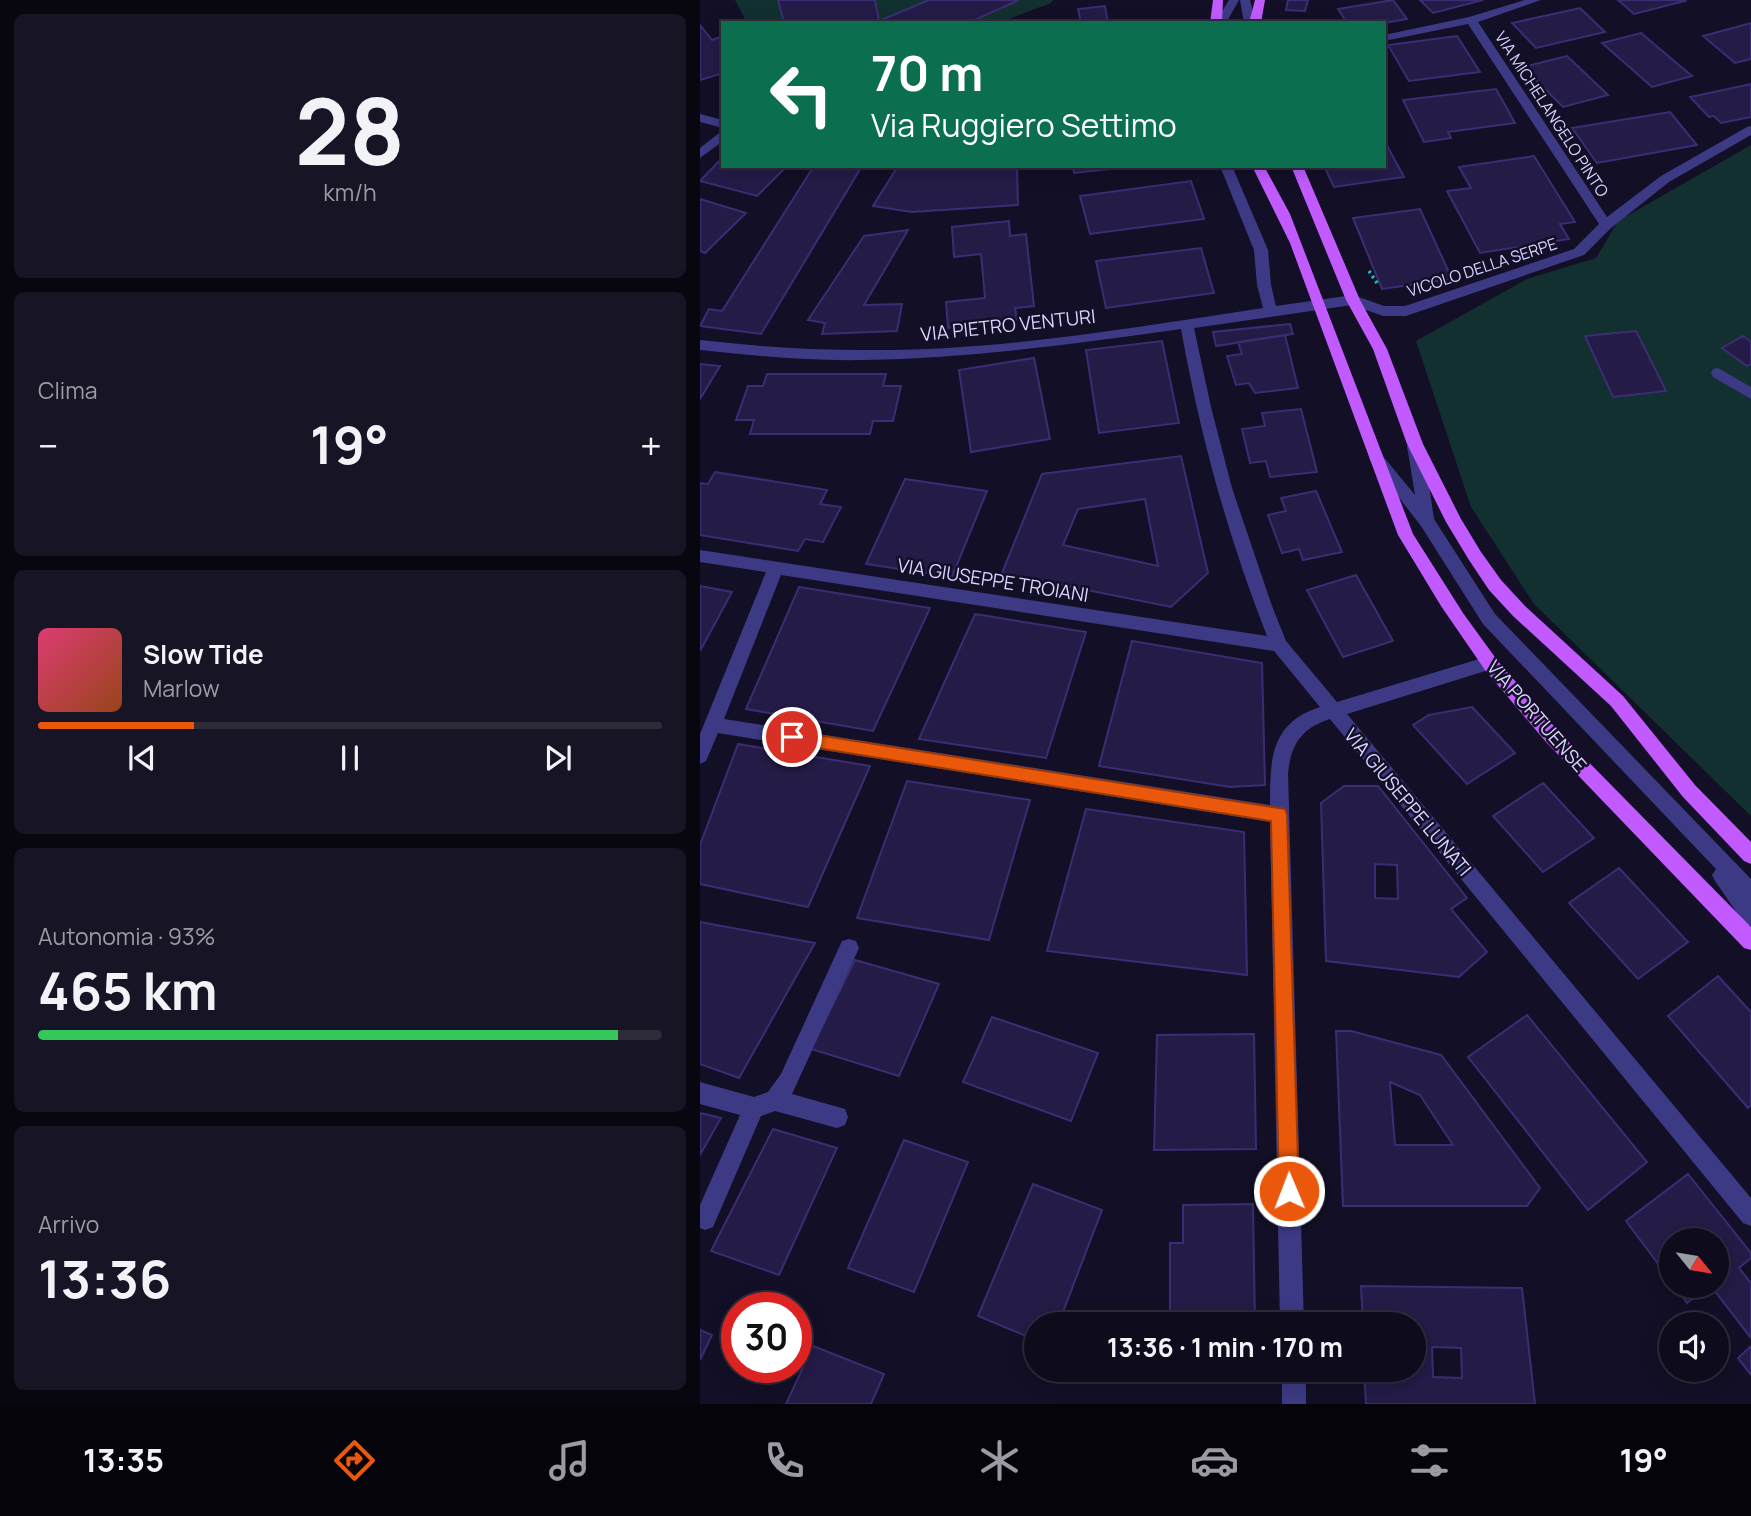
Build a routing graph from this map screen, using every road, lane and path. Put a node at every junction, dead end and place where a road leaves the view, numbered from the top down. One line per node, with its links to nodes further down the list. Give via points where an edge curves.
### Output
1 (1218, 0): 7 (main road)
2 (1234, 0): 8 (street)
3 (1245, 0): 9 (street)
4 (1260, 0): 10 (main road)
5 (1536, 0): 6 (street)
6 (1471, 20): 11 (street); 20 (street, VIA MICHELANGELO PINTO)
7 (1218, 21)
8 (1219, 21)
9 (1252, 21)
10 (1254, 21)
11 (1386, 38)
12 (700, 118): 13 (street)
13 (721, 123)
14 (1751, 130): 20 (street, VICOLO DELLA SERPE, via 1665,179)
15 (721, 136): 16 (street)
16 (700, 154)
17 (1227, 168): 23 (street, via 1261,250)
18 (1259, 168): 22 (main road, VIA PORTUENSE, via 1284,214)
19 (1298, 168): 21 (main road, VIA PORTUENSE)
20 (1606, 225): 21 (street, VICOLO DELLA SERPE, via 1584,248 1565,259 1406,311 1383,311)
21 (1353, 300): 22 (street, VIA PIETRO VENTURI); 28 (main road, VIA PORTUENSE, via 1380,349)
22 (1319, 304): 23 (street, VIA PIETRO VENTURI); 29 (main road, VIA PORTUENSE)
23 (1271, 312): 24 (street, VIA PIETRO VENTURI)
24 (1187, 325): 25 (street, VIA PIETRO VENTURI, via 879,356); 33 (street, VIA GIUSEPPE LUNATI, via 1230,512)
25 (700, 345)
26 (1718, 373): 27 (street)
27 (1751, 394)
28 (1415, 444): 30 (street, VIA PORTUENSE); 40 (main road, VIA PORTUENSE, via 1454,522 1496,585 1617,701 1689,791)
29 (1374, 455): 30 (street, VIA PORTUENSE); 34 (main road, VIA PORTUENSE, via 1406,535)
30 (1427, 522): 39 (street, VIA PORTUENSE, via 1489,619)
31 (700, 556): 32 (street, VIA GIUSEPPE TROIANI)
32 (775, 569): 33 (street, VIA GIUSEPPE TROIANI); 36 (street)
33 (1279, 645): 35 (street, VIA GIUSEPPE LUNATI)
34 (1489, 663): 35 (street); 43 (main road, VIA PORTUENSE, via 1606,795)
35 (1332, 710): 38 (street, via 1300,724 1287,737 1281,753); 48 (street, VIA GIUSEPPE LUNATI)
36 (713, 725): 37 (street); 38 (street)
37 (700, 756)
38 (1279, 815): 50 (street)
39 (1694, 834): 41 (street, VIA PORTUENSE); 42 (street, VIA PORTUENSE)
40 (1751, 855)
41 (1751, 892)
42 (1751, 917)
43 (1751, 941)
44 (849, 948): 46 (street, via 788,1081)
45 (700, 1093): 46 (street)
46 (764, 1104): 47 (street); 49 (street)
47 (837, 1117)
48 (1751, 1215)
49 (705, 1219)
50 (1292, 1312)
51 (1294, 1382): 52 (street)
52 (1294, 1404)

